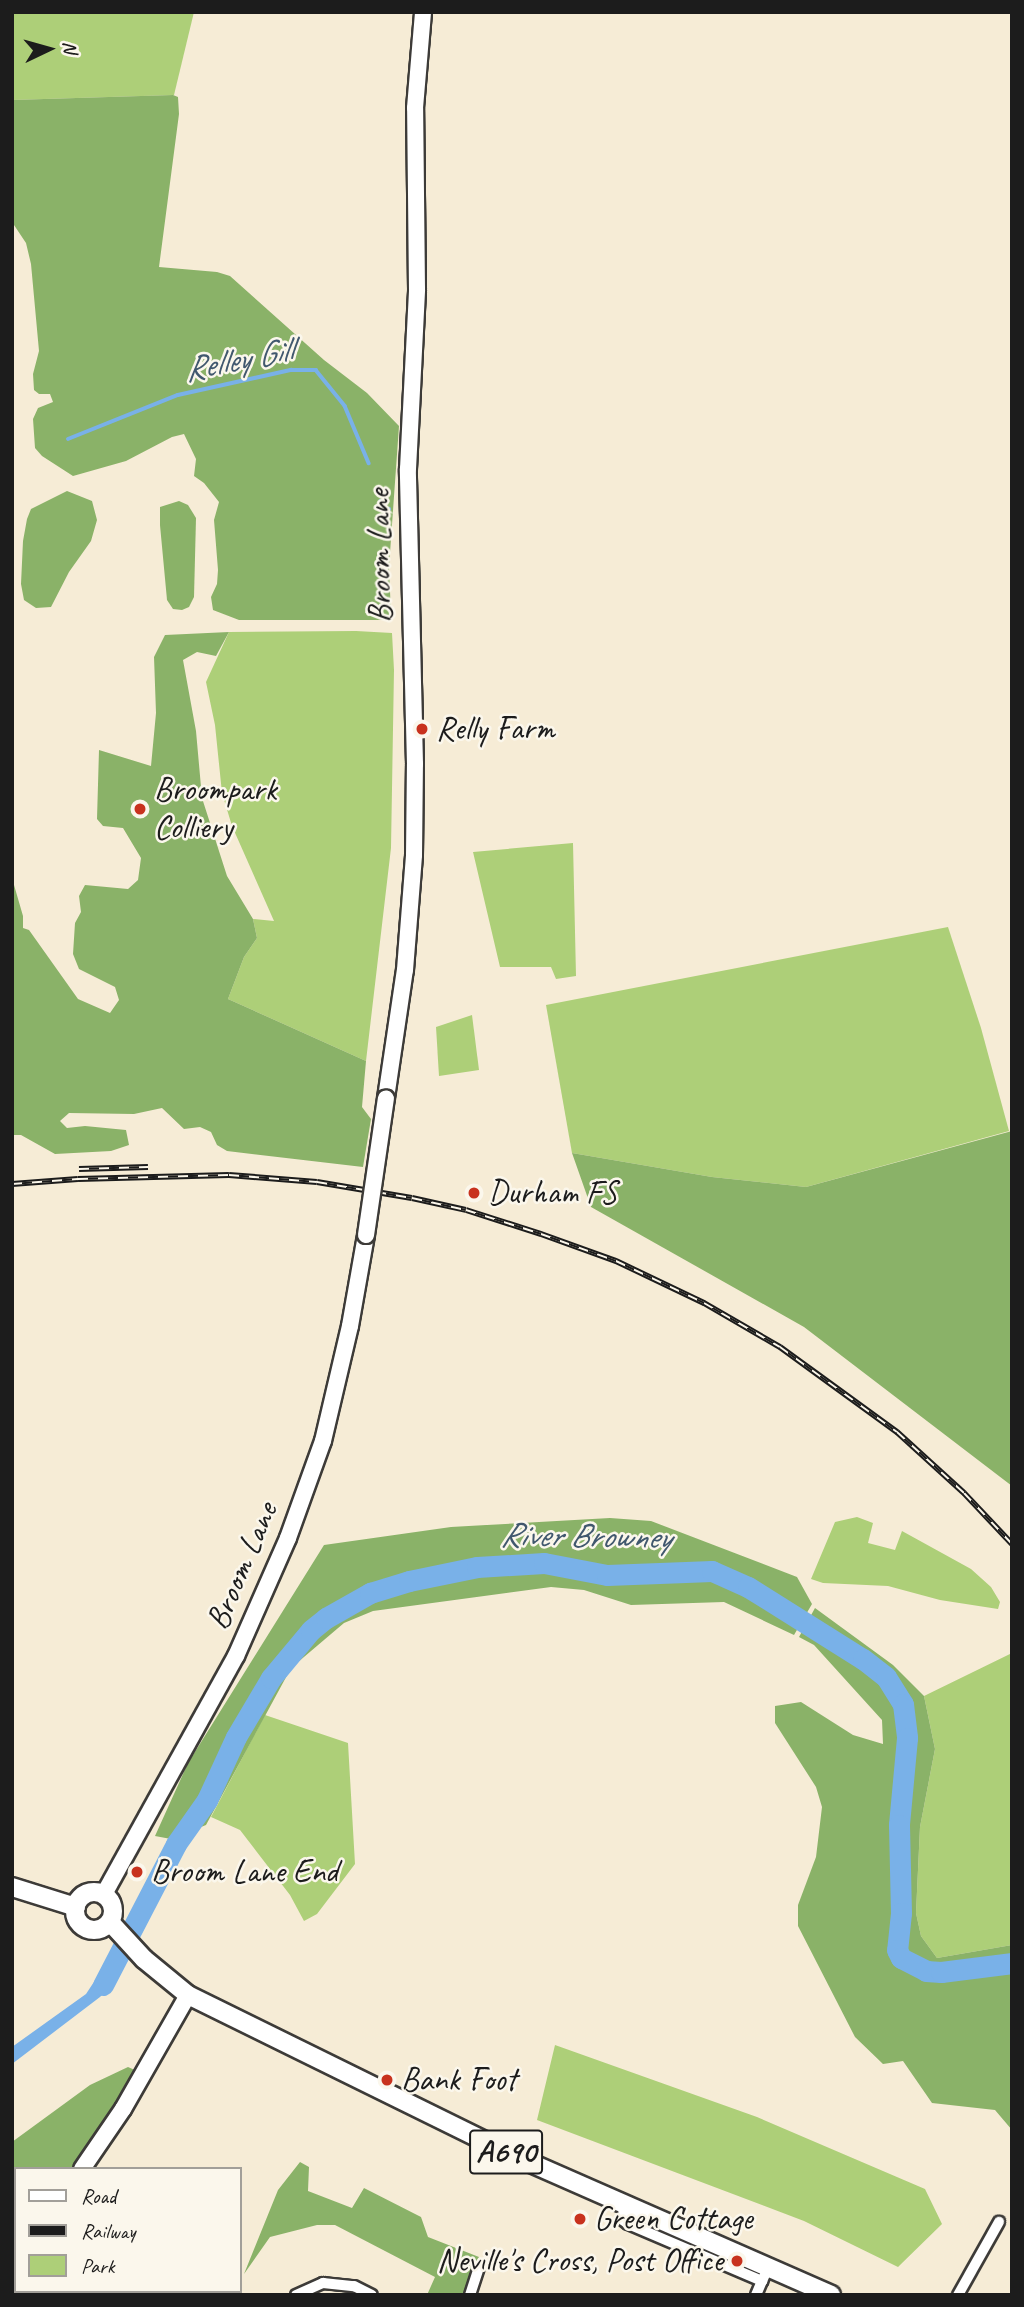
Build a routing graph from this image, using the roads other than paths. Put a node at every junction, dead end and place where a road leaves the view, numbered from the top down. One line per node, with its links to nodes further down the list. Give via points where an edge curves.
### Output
1 (423, 12): 3 (main road, Broom Lane, bridge, via 415,108 417,289 408,470 414,855 405,970 366,1235 323,1441 288,1538 236,1656)
2 (12, 1887): 4 (main road)
3 (104, 1894): 4 (main road, via 87,1893); 5 (main road, via 112,1904)
4 (76, 1907): 5 (main road, via 84,1927 95,1930)
5 (110, 1922): 6 (main road, A690, via 144,1959)
6 (188, 1994): 7 (main road); 10 (main road, A690, via 517,2157)
7 (83, 2167)
8 (999, 2222): 16 (street)
9 (479, 2268): 13 (street)
10 (765, 2273): 14 (street); 15 (main road, A690)
11 (296, 2295): 12 (street, via 323,2283 354,2286)
12 (372, 2295)
13 (470, 2295)
14 (756, 2295)
15 (831, 2295)
16 (958, 2295)

